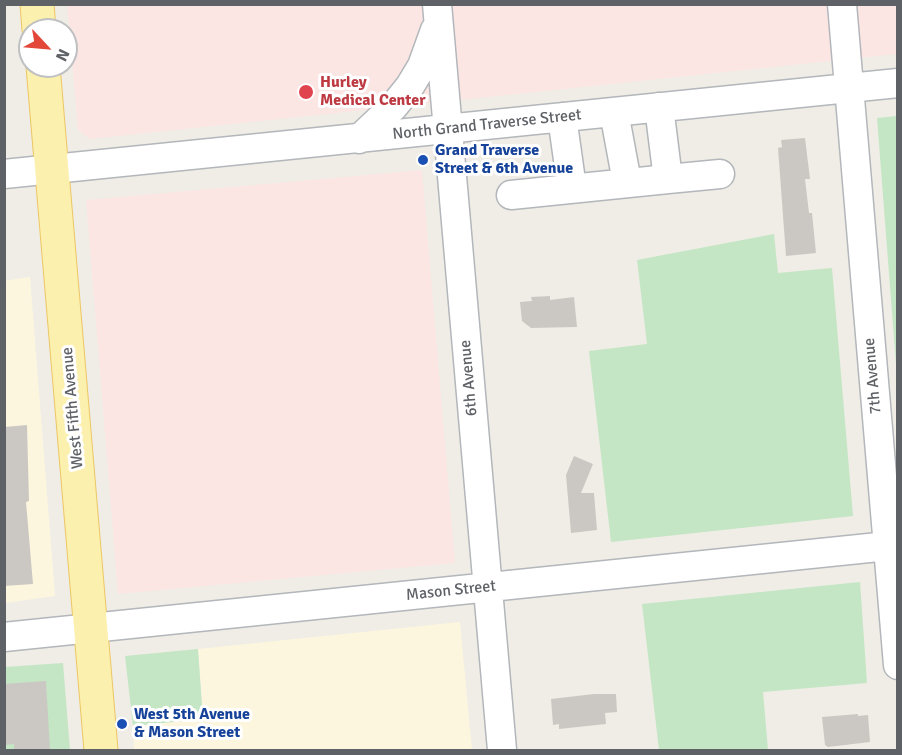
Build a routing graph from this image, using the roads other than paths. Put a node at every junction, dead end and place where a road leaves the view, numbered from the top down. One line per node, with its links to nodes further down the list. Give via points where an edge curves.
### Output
1 (842, 4): 5 (street, 7th Avenue)
2 (438, 14): 9 (street, 6th Avenue); 10 (street, via 422,66 410,86)
3 (44, 78): 11 (main road, West Fifth Avenue)
4 (897, 83): 5 (street, North Grand Traverse Street)
5 (849, 88): 6 (street, North Grand Traverse Street); 18 (street, 7th Avenue)
6 (659, 108): 7 (street, North Grand Traverse Street); 14 (street)
7 (614, 112): 8 (street, North Grand Traverse Street); 15 (street)
8 (562, 117): 9 (street, North Grand Traverse Street); 16 (street)
9 (448, 128): 10 (street, North Grand Traverse Street); 19 (street, 6th Avenue)
10 (359, 139): 11 (street, North Grand Traverse Street)
11 (51, 170): 12 (street, North Grand Traverse Street); 20 (main road, West Fifth Avenue)
12 (4, 174)
13 (720, 174): 14 (street)
14 (668, 179): 15 (street)
15 (627, 182): 16 (street)
16 (572, 188): 17 (street)
17 (511, 195)
18 (892, 545): 19 (street, Mason Street); 22 (street, 7th Avenue)
19 (487, 587): 20 (street, Mason Street); 24 (street, 6th Avenue)
20 (91, 628): 21 (street, Mason Street); 23 (main road, West Fifth Avenue)
21 (4, 637)
22 (897, 665)
23 (101, 750)
24 (502, 750)

